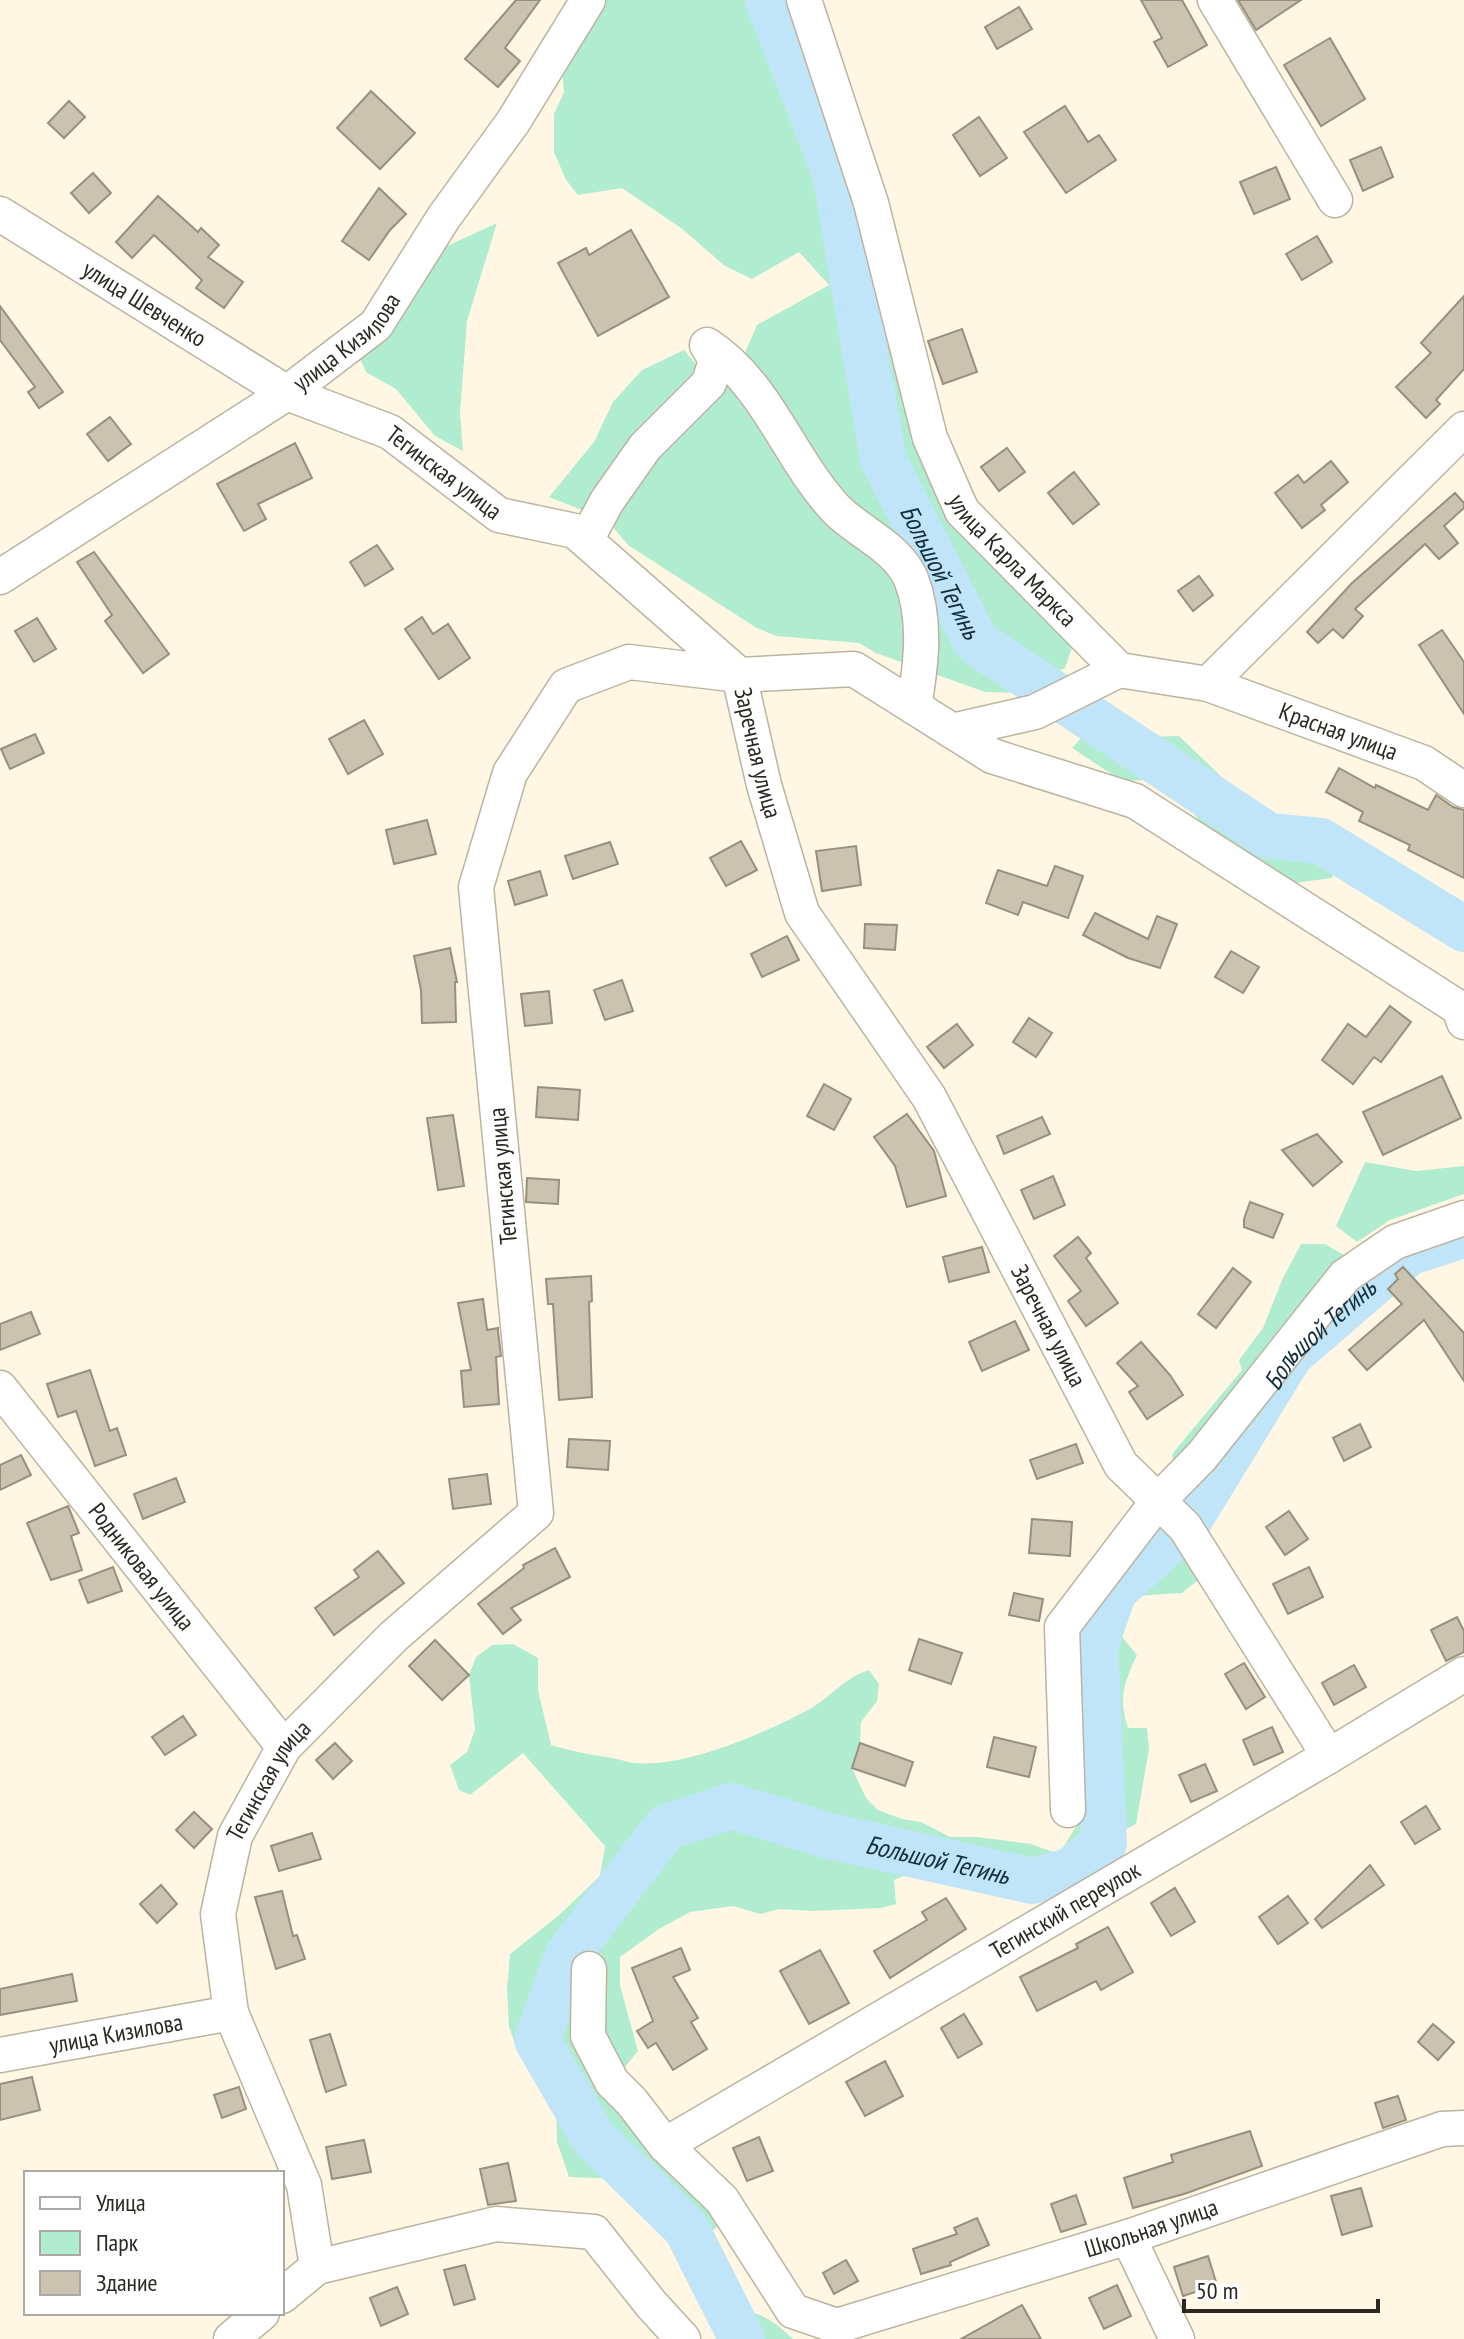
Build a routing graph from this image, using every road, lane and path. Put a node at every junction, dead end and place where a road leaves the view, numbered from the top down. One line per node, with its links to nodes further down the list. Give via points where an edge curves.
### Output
1 (588, 0): 6 (street, улица Кизилова, via 376,325)
2 (804, 0): 10 (street, улица Карла Маркса, via 871,203 930,438 962,511)
3 (1215, 0): 4 (street)
4 (1335, 200)
5 (0, 214): 6 (street, улица Шевченко)
6 (287, 393): 8 (street, Тегинская улица, via 390,432 499,515 575,531); 9 (street, улица Кизилова)
7 (1464, 429): 12 (street)
8 (586, 540): 11 (street, Тегинская улица); 13 (street, via 645,447 709,383 716,360 707,345 727,358 763,400 800,463 838,511 877,539 910,577 921,636)
9 (0, 577)
10 (1119, 670): 12 (street); 14 (street, via 1035,712)
11 (739, 675): 13 (street, Заречная улица, via 854,669); 19 (street, Заречная улица, via 802,913 929,1097 1121,1465); 21 (street, Тегинская улица, via 629,662 566,686 510,773 476,887 536,1513 394,1636)
12 (1208, 684): 15 (street, Красная улица, via 1424,763)
13 (914, 707): 14 (street, Заречная улица)
14 (952, 731): 16 (street, Заречная улица, via 992,756 1135,801 1459,1008)
15 (1464, 790)
16 (1464, 1022)
17 (1464, 1218): 19 (street, via 1395,1242 1345,1276 1202,1456)
18 (0, 1388): 21 (street, Родниковая улица)
19 (1158, 1501): 22 (street, Заречная улица, via 1185,1527); 23 (street, via 1062,1627)
20 (1464, 1674): 22 (street, Тегинский переулок)
21 (284, 1747): 25 (street, Тегинская улица, via 235,1836 218,1914)
22 (1329, 1756): 28 (street, Тегинский переулок)
23 (1068, 1810)
24 (589, 1969): 28 (street, via 588,2036 612,2082)
25 (231, 2013): 26 (street, улица Кизилова); 30 (street, Тегинская улица, via 304,2185)
26 (0, 2055)
27 (1464, 2128): 29 (street, Школьная улица, via 1442,2129)
28 (665, 2145): 29 (street, Школьная улица, via 722,2200 793,2311 837,2326)
29 (1128, 2237): 35 (street)
30 (317, 2267): 31 (street); 34 (street, via 496,2224 594,2232)
31 (284, 2294)
32 (260, 2315): 33 (street)
33 (231, 2339)
34 (683, 2339)
35 (1177, 2339)

